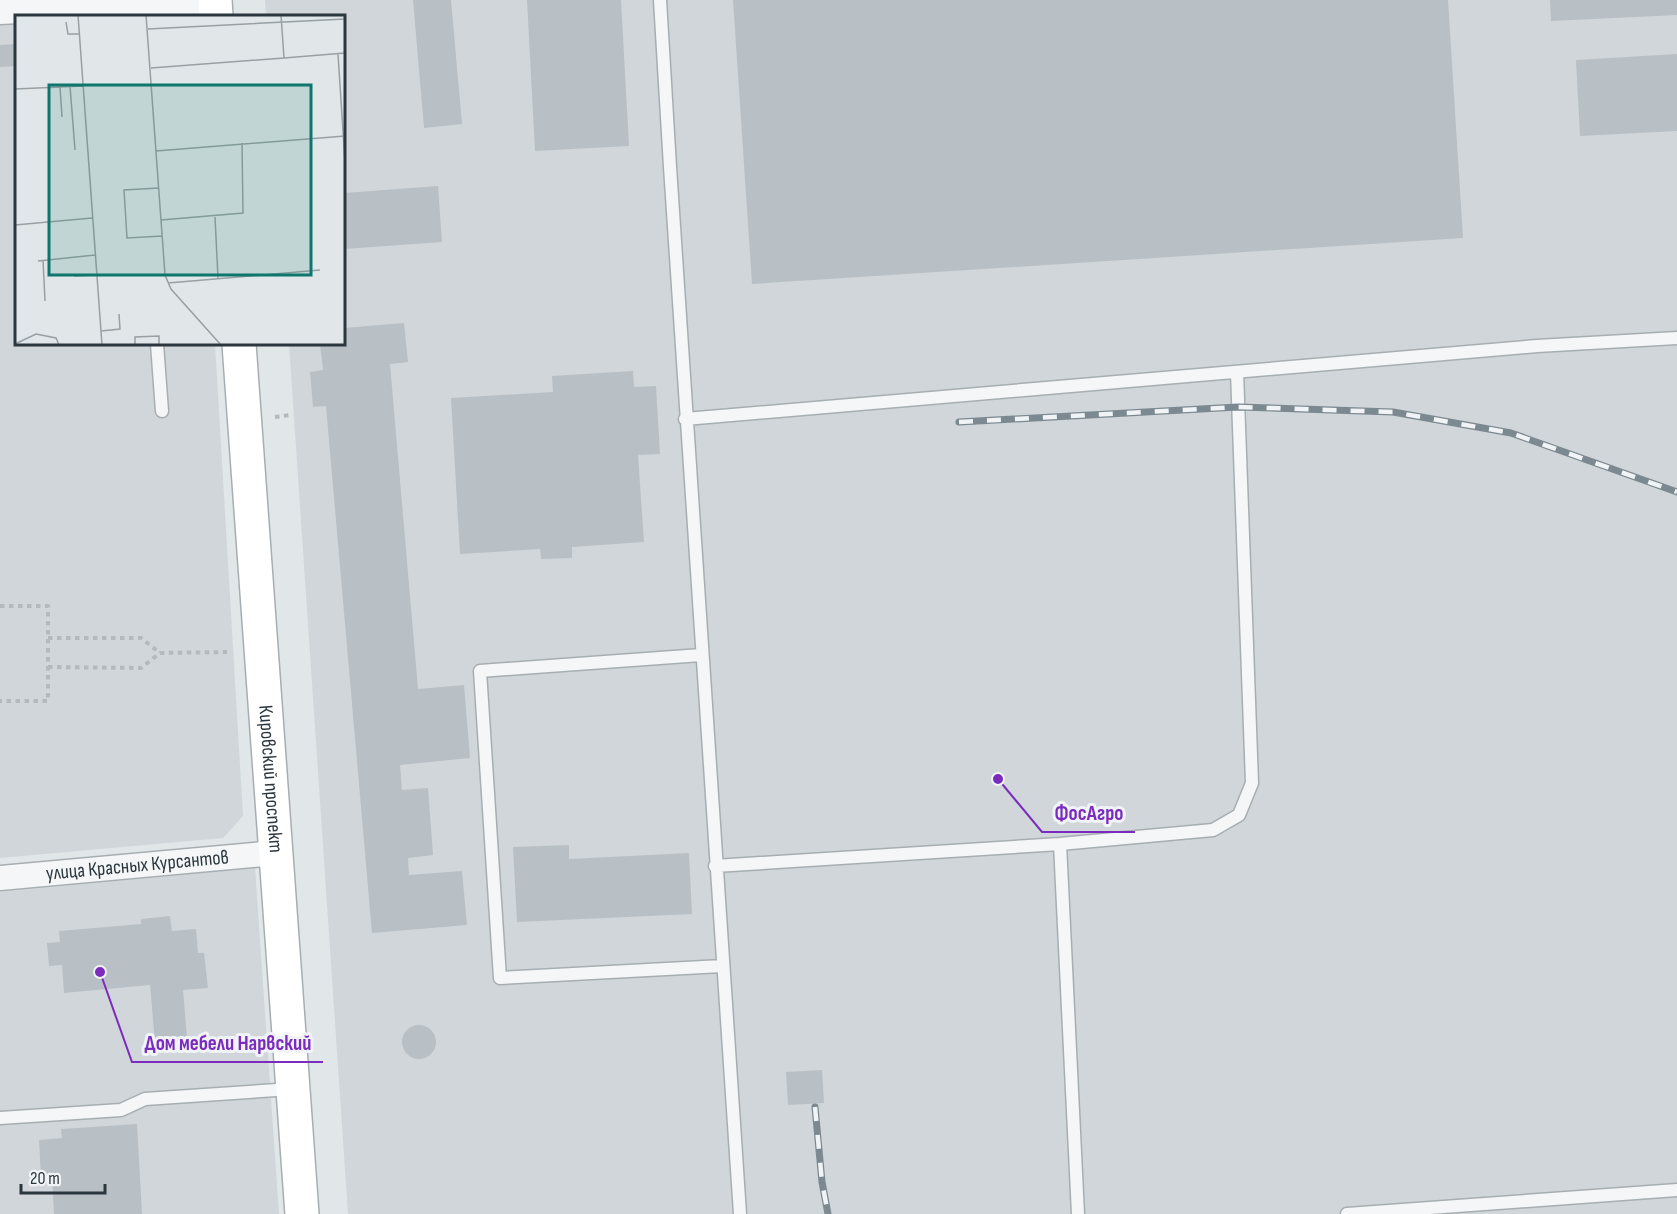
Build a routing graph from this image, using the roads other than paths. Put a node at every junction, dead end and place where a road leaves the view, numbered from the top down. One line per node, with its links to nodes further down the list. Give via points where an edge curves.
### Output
1 (660, 0): 11 (lane)
2 (215, 6): 3 (street)
3 (134, 11): 5 (street)
4 (0, 12): 5 (street)
5 (69, 13)
6 (1677, 338): 9 (lane)
7 (157, 345): 10 (lane)
8 (239, 345): 14 (main road, Кировский проспект)
9 (1237, 372): 11 (lane); 13 (lane, via 1252,783 1239,815 1213,830)
10 (162, 411)
11 (685, 419): 12 (lane)
12 (701, 655): 15 (lane); 17 (lane, via 480,671 500,978)
13 (1059, 844): 15 (lane); 23 (lane)
14 (275, 853): 16 (street, улица Красных Курсантов); 18 (main road, Кировский проспект)
15 (715, 866): 17 (lane)
16 (0, 878)
17 (722, 966): 22 (lane)
18 (292, 1089): 19 (lane, via 145,1099 121,1110); 21 (main road, Кировский проспект)
19 (0, 1118)
20 (1677, 1190): 24 (lane)
21 (302, 1214)
22 (740, 1214)
23 (1078, 1214)
24 (1347, 1214)

